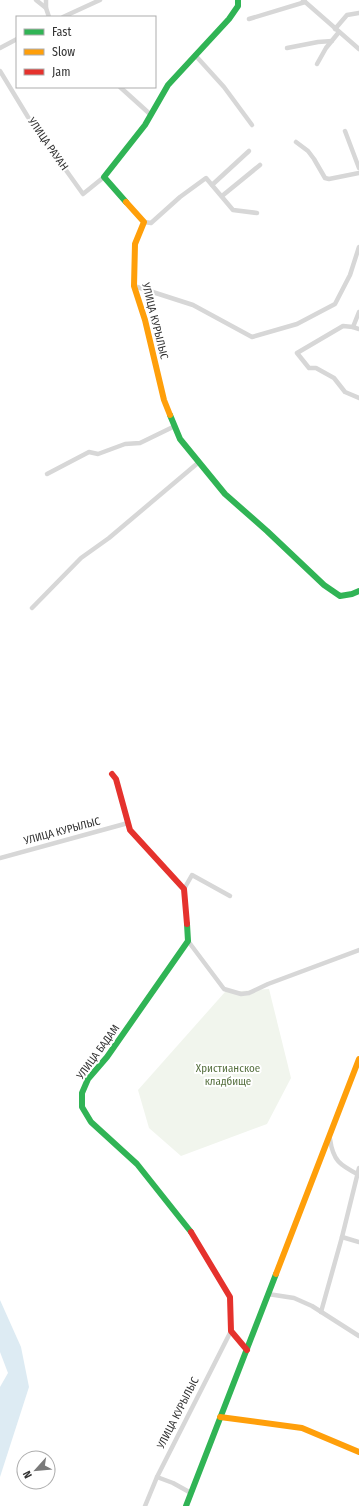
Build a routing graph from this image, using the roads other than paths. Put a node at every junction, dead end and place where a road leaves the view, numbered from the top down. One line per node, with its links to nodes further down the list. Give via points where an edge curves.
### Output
1 (36, 0): 6 (street)
2 (46, 0): 6 (street)
3 (100, 0): 9 (street)
4 (238, 0): 17 (main road, via 238,6 229,19)
5 (304, 1): 10 (street); 11 (street)
6 (46, 8): 8 (street)
7 (359, 13): 11 (street, via 347,15)
8 (49, 16)
9 (65, 16)
10 (249, 19)
11 (337, 30): 13 (street); 16 (street)
12 (16, 40): 14 (street)
13 (332, 41): 15 (street); 18 (street)
14 (0, 48)
15 (287, 48)
16 (359, 49)
17 (195, 55): 21 (main road, via 168,85); 22 (street, via 224,87)
18 (317, 64)
19 (0, 71): 29 (street, УЛИЦА РАУАН, via 28,117 83,194)
20 (121, 88): 21 (street)
21 (151, 115): 29 (main road)
22 (252, 125)
23 (346, 131): 27 (street)
24 (296, 142): 28 (street, via 314,158 325,178)
25 (249, 151): 30 (street)
26 (260, 165): 31 (street)
27 (359, 166)
28 (359, 173)
29 (104, 177): 33 (main road)
30 (212, 184): 31 (street); 33 (street, via 206,178 151,223)
31 (222, 196): 32 (street, via 233,210)
32 (257, 213)
33 (144, 222): 35 (main road, УЛИЦА КУРЫЛЫС, via 135,244)
34 (359, 248): 35 (street, via 350,275 335,304 297,324 252,337 193,304)
35 (134, 286): 40 (main road, УЛИЦА КУРЫЛЫС, via 164,400)
36 (359, 312): 37 (street)
37 (353, 327): 38 (street); 39 (street, via 343,326 297,353 309,368 316,368 334,378 345,392)
38 (359, 329)
39 (359, 398)
40 (175, 426): 41 (main road, УЛИЦА КУРЫЛЫС, via 180,439); 42 (street, via 140,443 125,444 98,454 89,452)
41 (199, 462): 43 (main road, УЛИЦА КУРЫЛЫС, via 225,494 324,585 340,596); 44 (street, via 109,538 81,558)
42 (47, 474)
43 (359, 591)
44 (32, 608)
45 (112, 774): 46 (main road, via 116,779)
46 (128, 823): 47 (street, УЛИЦА КУРЫЛЫС); 48 (main road, via 130,830)
47 (0, 858)
48 (184, 889): 49 (street, via 192,875); 50 (main road)
49 (230, 896)
50 (188, 941): 51 (street, via 224,989 241,994); 60 (main road, УЛИЦА БАДАМ, via 107,1057 88,1079 82,1093 82,1107 91,1122 137,1164 189,1229 230,1297)
51 (359, 950)
52 (359, 1062): 53 (main road)
53 (329, 1135): 55 (street, via 331,1151 337,1162); 58 (main road)
54 (359, 1168): 55 (street)
55 (358, 1175): 56 (street)
56 (342, 1237): 57 (street); 59 (street)
57 (359, 1242)
58 (268, 1294): 59 (street, via 294,1298); 62 (main road)
59 (321, 1312): 61 (street)
60 (230, 1331): 62 (main road); 65 (street, УЛИЦА КУРЫЛЫС)
61 (359, 1336)
62 (247, 1350): 63 (main road)
63 (220, 1417): 64 (main road, via 302,1428); 66 (main road)
64 (359, 1452)
65 (157, 1477): 66 (street); 67 (street, УЛИЦА КУРЫЛЫС)
66 (191, 1493): 68 (main road)
67 (145, 1506)
68 (186, 1506)

